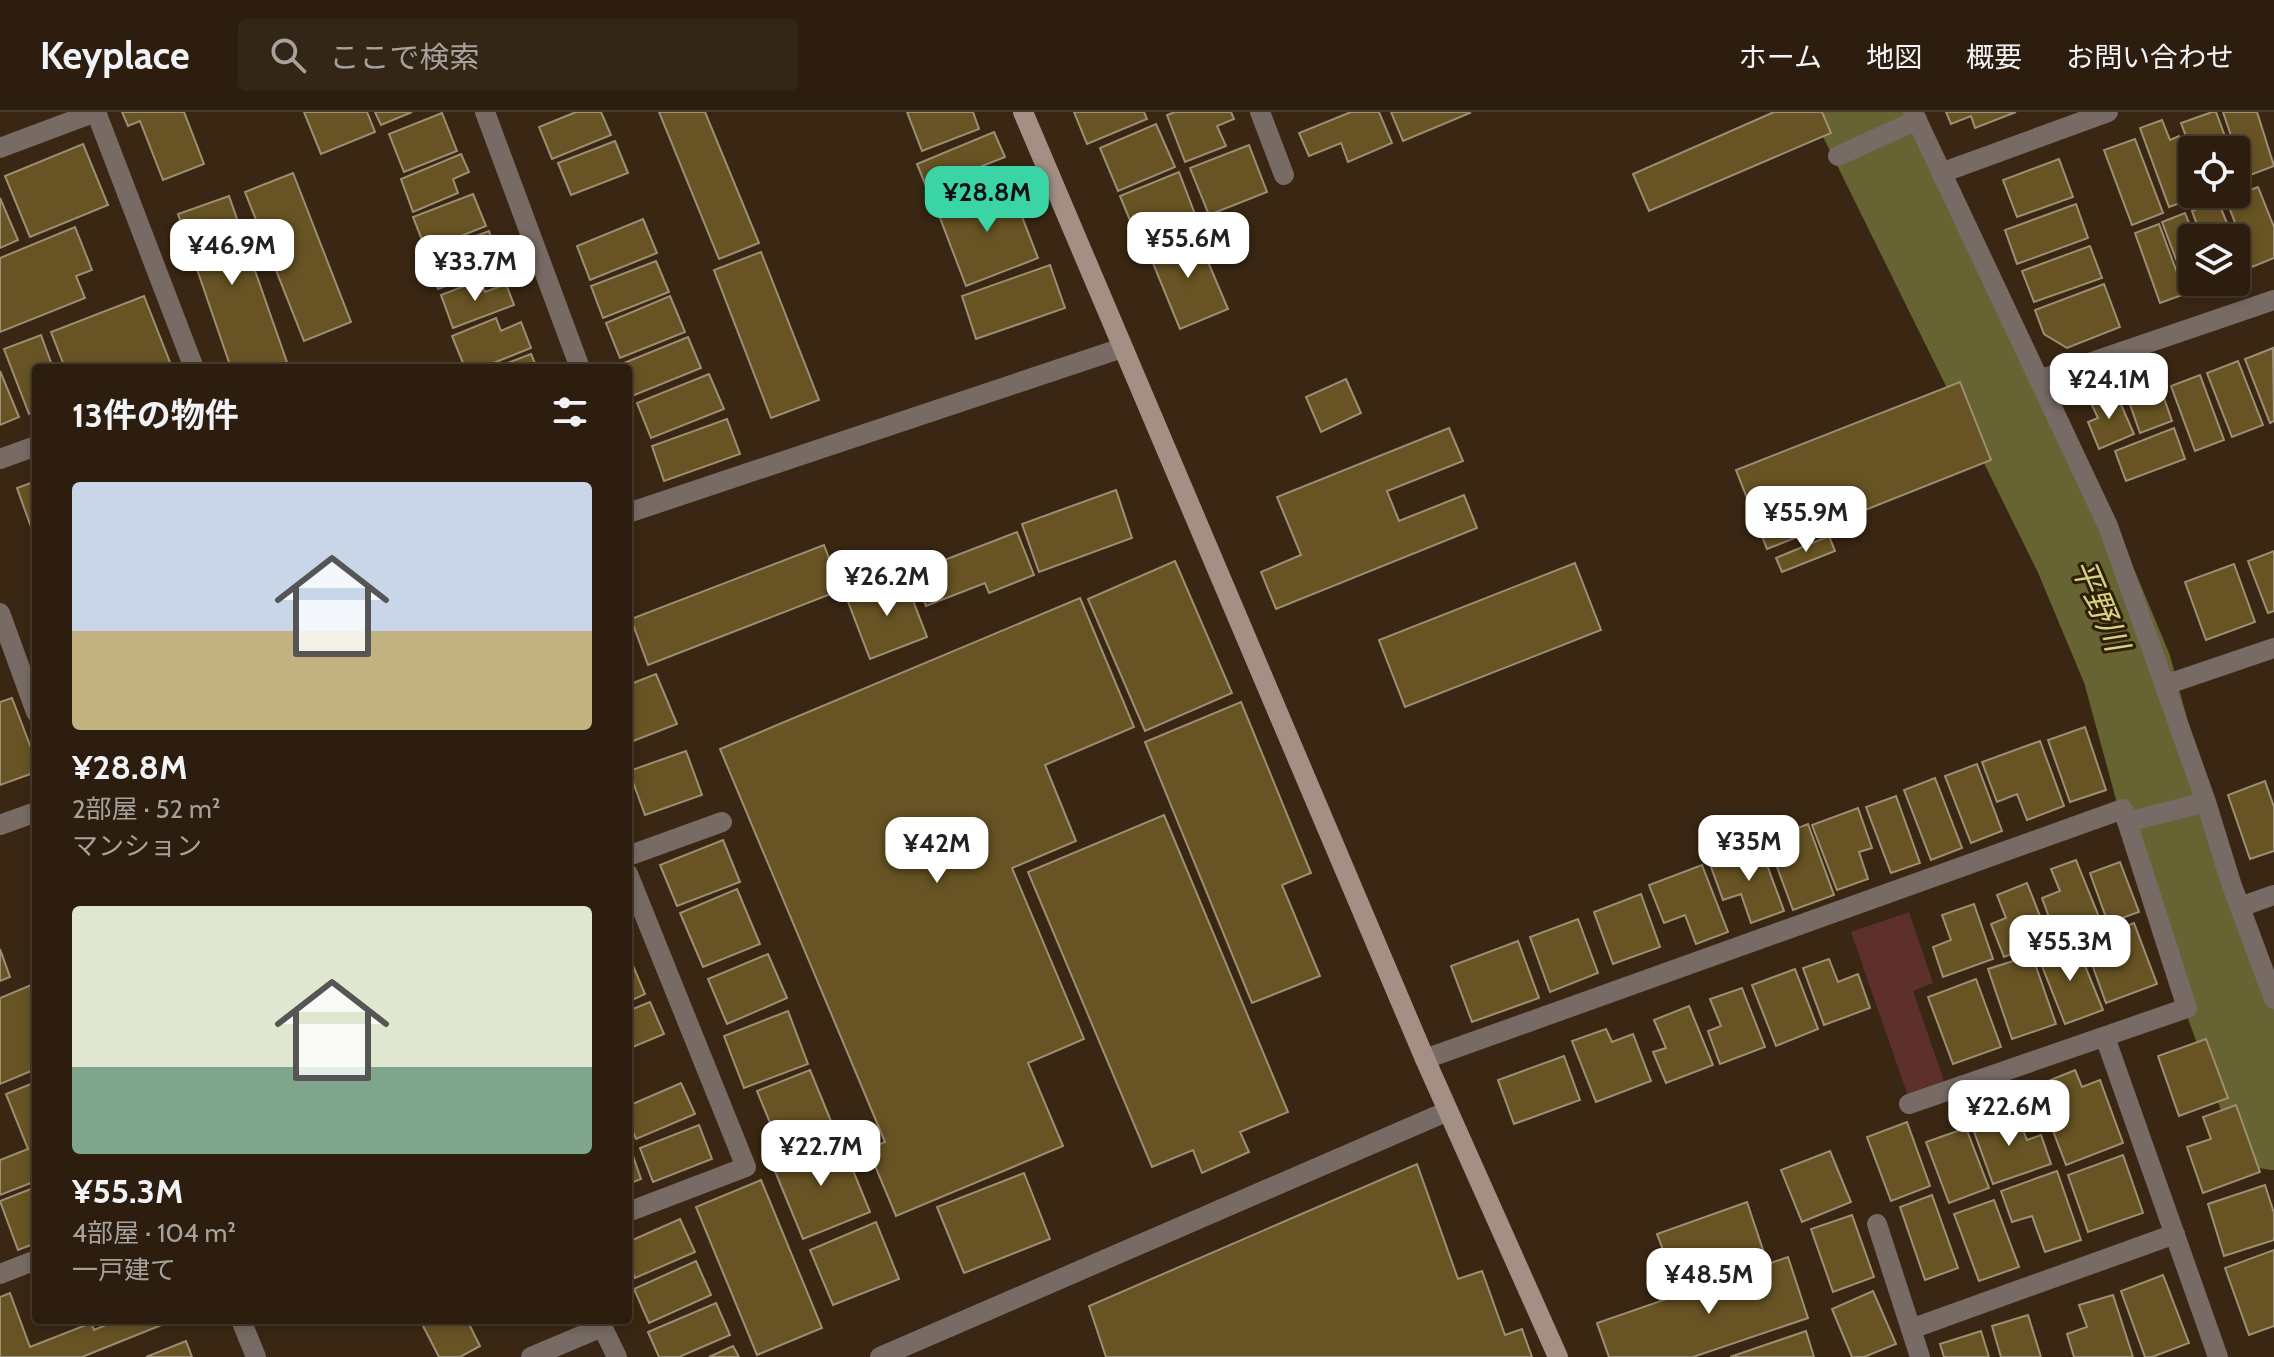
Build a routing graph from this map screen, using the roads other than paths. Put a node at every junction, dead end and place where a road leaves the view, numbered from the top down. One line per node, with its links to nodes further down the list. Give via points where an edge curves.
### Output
1 (485, 112): 13 (street)
2 (1023, 112): 11 (street)
3 (1260, 112): 9 (street)
4 (2108, 112): 8 (street)
5 (1915, 116): 7 (street); 8 (street)
6 (0, 148): 12 (street, via 96,112)
7 (1838, 156)
8 (1941, 173): 14 (street)
9 (1284, 175)
10 (2274, 300): 14 (street)
11 (1122, 348): 17 (street); 33 (street)
12 (192, 364)
13 (579, 364)
14 (2039, 380): 20 (street, via 2108,526)
15 (32, 447): 16 (street)
16 (0, 459)
17 (632, 507)
18 (0, 613): 21 (street)
19 (2274, 648): 20 (street)
20 (2165, 685): 22 (street)
21 (32, 701)
22 (2197, 804): 24 (street); 30 (street)
23 (32, 813): 26 (street)
24 (2136, 820): 32 (street, via 2187,1008); 33 (street, via 2123,809)
25 (722, 822): 27 (street)
26 (0, 825)
27 (632, 855)
28 (632, 884): 36 (street, via 746,1167)
29 (2274, 895): 30 (street)
30 (2240, 907): 31 (street)
31 (2274, 999)
32 (2105, 1037): 34 (street); 38 (street)
33 (1425, 1059): 35 (street)
34 (1909, 1104)
35 (1448, 1111): 47 (street); 48 (street)
36 (632, 1210)
37 (1877, 1224): 43 (street)
38 (2175, 1234): 43 (street); 50 (street)
39 (32, 1262): 40 (street)
40 (0, 1274)
41 (243, 1324): 44 (street)
42 (600, 1324): 45 (street); 46 (street)
43 (1911, 1329): 49 (street)
44 (256, 1357)
45 (531, 1357)
46 (617, 1357)
47 (880, 1357)
48 (1558, 1357)
49 (1920, 1357)
50 (2218, 1357)

